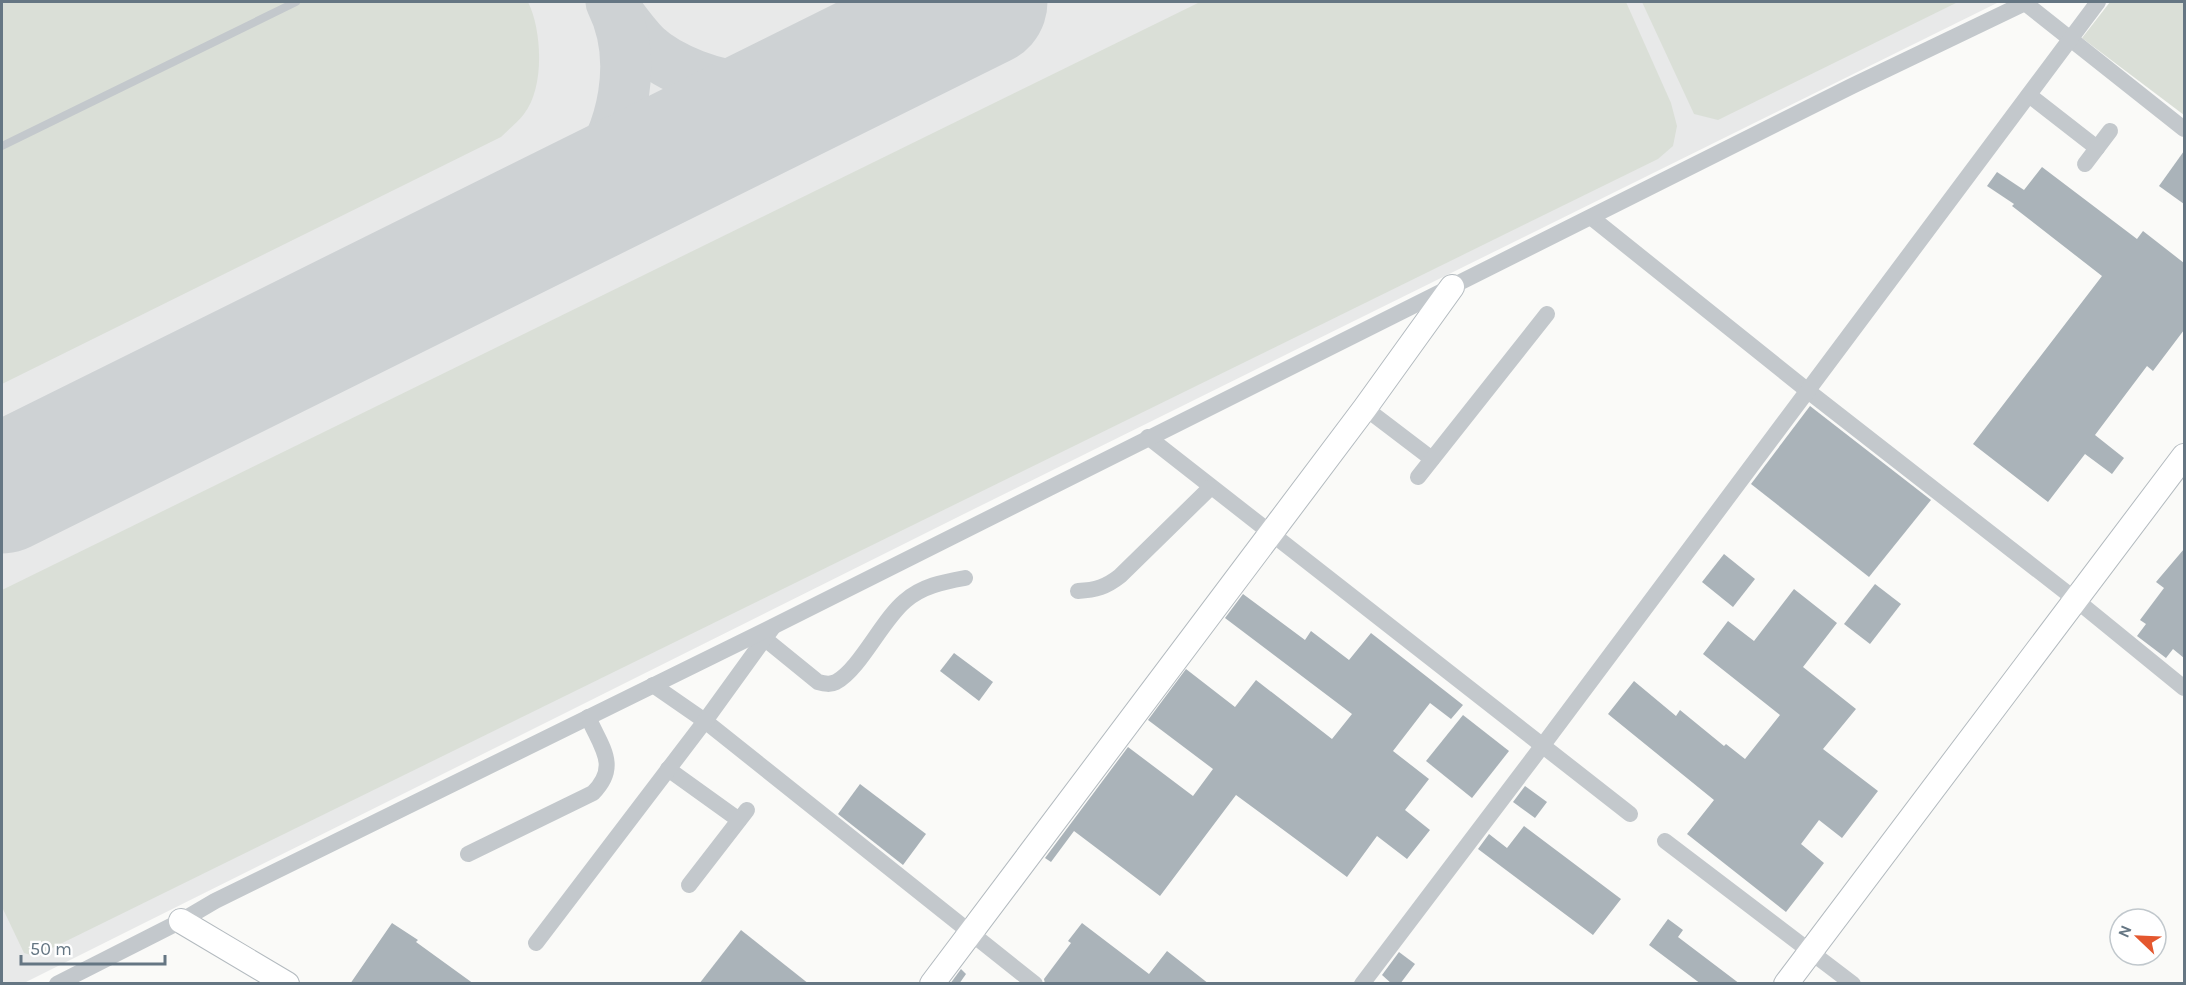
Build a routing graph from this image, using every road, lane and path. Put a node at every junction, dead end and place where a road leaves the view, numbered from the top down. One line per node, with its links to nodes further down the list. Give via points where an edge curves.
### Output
1 (296, 2): 8 (lane)
2 (2026, 2): 4 (street); 11 (street)
3 (2098, 2): 4 (street)
4 (2072, 38): 5 (street); 6 (street)
5 (2030, 95): 9 (street); 14 (street)
6 (2184, 129)
7 (2110, 131): 9 (street)
8 (2, 146)
9 (2097, 148): 10 (street)
10 (2085, 164)
11 (1592, 218): 12 (street); 14 (street)
12 (1452, 286): 15 (street); 16 (street)
13 (1547, 314): 18 (street)
14 (1808, 391): 24 (street); 30 (street)
15 (1365, 408): 18 (street); 21 (street)
16 (1148, 437): 20 (street); 25 (street)
17 (2184, 456): 24 (street)
18 (1432, 459): 19 (street)
19 (1418, 477)
20 (1211, 487): 21 (street); 23 (street, via 1120,576 1096,590)
21 (1270, 533): 30 (street); 37 (street)
22 (965, 578): 25 (street, via 942,582 905,601 836,682 818,682)
23 (1078, 591)
24 (2076, 600): 27 (street); 39 (street)
25 (769, 633): 26 (street); 29 (street)
26 (653, 685): 28 (street); 29 (street)
27 (2184, 688)
28 (588, 717): 34 (street, via 608,765 601,785 593,793); 36 (street)
29 (705, 721): 31 (street); 37 (street)
30 (1543, 745): 32 (street); 44 (street)
31 (668, 769): 35 (street, via 743,815); 38 (street)
32 (1630, 814)
33 (1665, 841): 39 (street)
34 (468, 854)
35 (690, 885)
36 (181, 921): 40 (street); 41 (street)
37 (970, 933): 42 (street); 43 (street)
38 (536, 943)
39 (1810, 951): 45 (street); 46 (street)
40 (57, 984)
41 (287, 984)
42 (932, 984)
43 (1035, 984)
44 (1362, 984)
45 (1786, 984)
46 (1852, 984)

